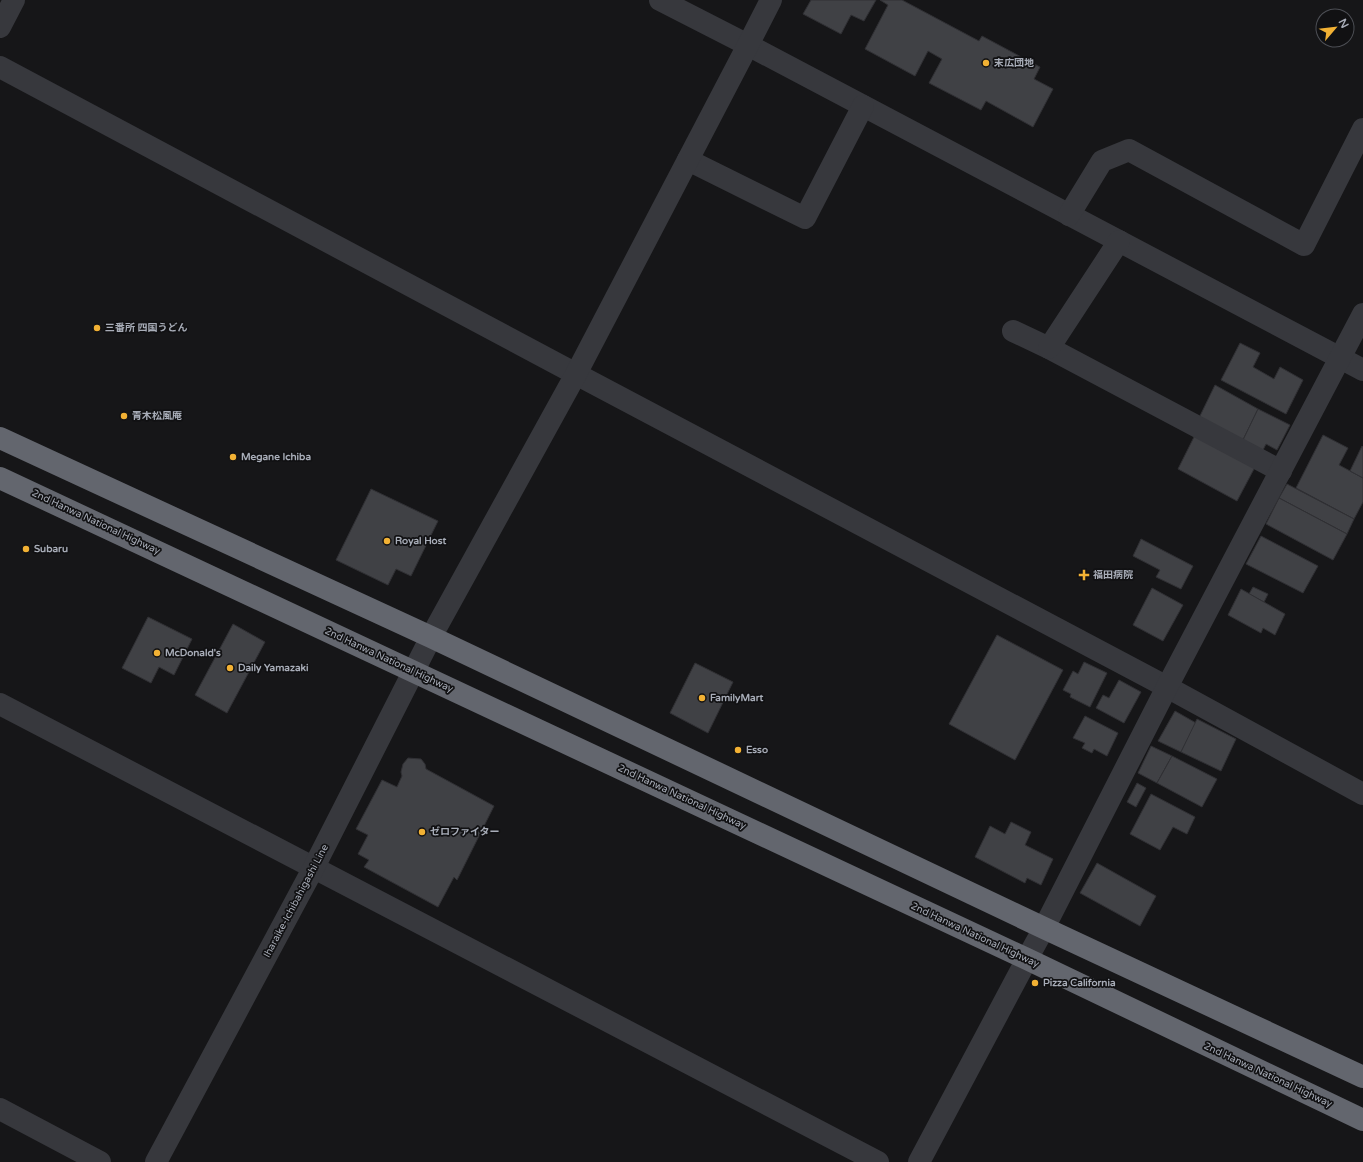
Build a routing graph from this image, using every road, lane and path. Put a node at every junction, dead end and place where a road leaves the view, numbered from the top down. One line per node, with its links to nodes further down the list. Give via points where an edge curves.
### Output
1 (14, 0): 4 (street)
2 (660, 0): 5 (street)
3 (771, 0): 5 (street, Iharaike-Ichibahigashi Line)
4 (0, 28)
5 (748, 46): 7 (street); 9 (street, Iharaike-Ichibahigashi Line)
6 (0, 67): 17 (street)
7 (863, 106): 9 (street, via 805,218); 10 (street)
8 (1363, 129): 10 (street, via 1304,245 1129,150 1102,161)
9 (688, 160): 17 (street, Iharaike-Ichibahigashi Line)
10 (1069, 215): 11 (street)
11 (1119, 241): 14 (street); 15 (street)
12 (1363, 314): 15 (street)
13 (1013, 331): 14 (street)
14 (1050, 348): 19 (street)
15 (1341, 358): 16 (street); 19 (street)
16 (1363, 370)
17 (576, 374): 21 (street, Iharaike-Ichibahigashi Line); 23 (street)
18 (0, 438): 21 (highway)
19 (1281, 471): 23 (street)
20 (0, 478): 22 (highway, 2nd Hanwa National Highway)
21 (431, 637): 22 (street, Iharaike-Ichibahigashi Line); 27 (highway)
22 (414, 672): 26 (street, Iharaike-Ichibahigashi Line); 28 (highway, 2nd Hanwa National Highway)
23 (1167, 687): 25 (street); 27 (street)
24 (0, 704): 26 (street)
25 (1363, 794)
26 (314, 867): 33 (street, Iharaike-Ichibahigashi Line); 34 (street)
27 (1044, 928): 28 (street); 29 (highway)
28 (1027, 959): 31 (highway, 2nd Hanwa National Highway); 35 (street)
29 (1363, 1077)
30 (0, 1109): 32 (street)
31 (1363, 1120)
32 (100, 1162)
33 (156, 1162)
34 (878, 1162)
35 (919, 1162)

